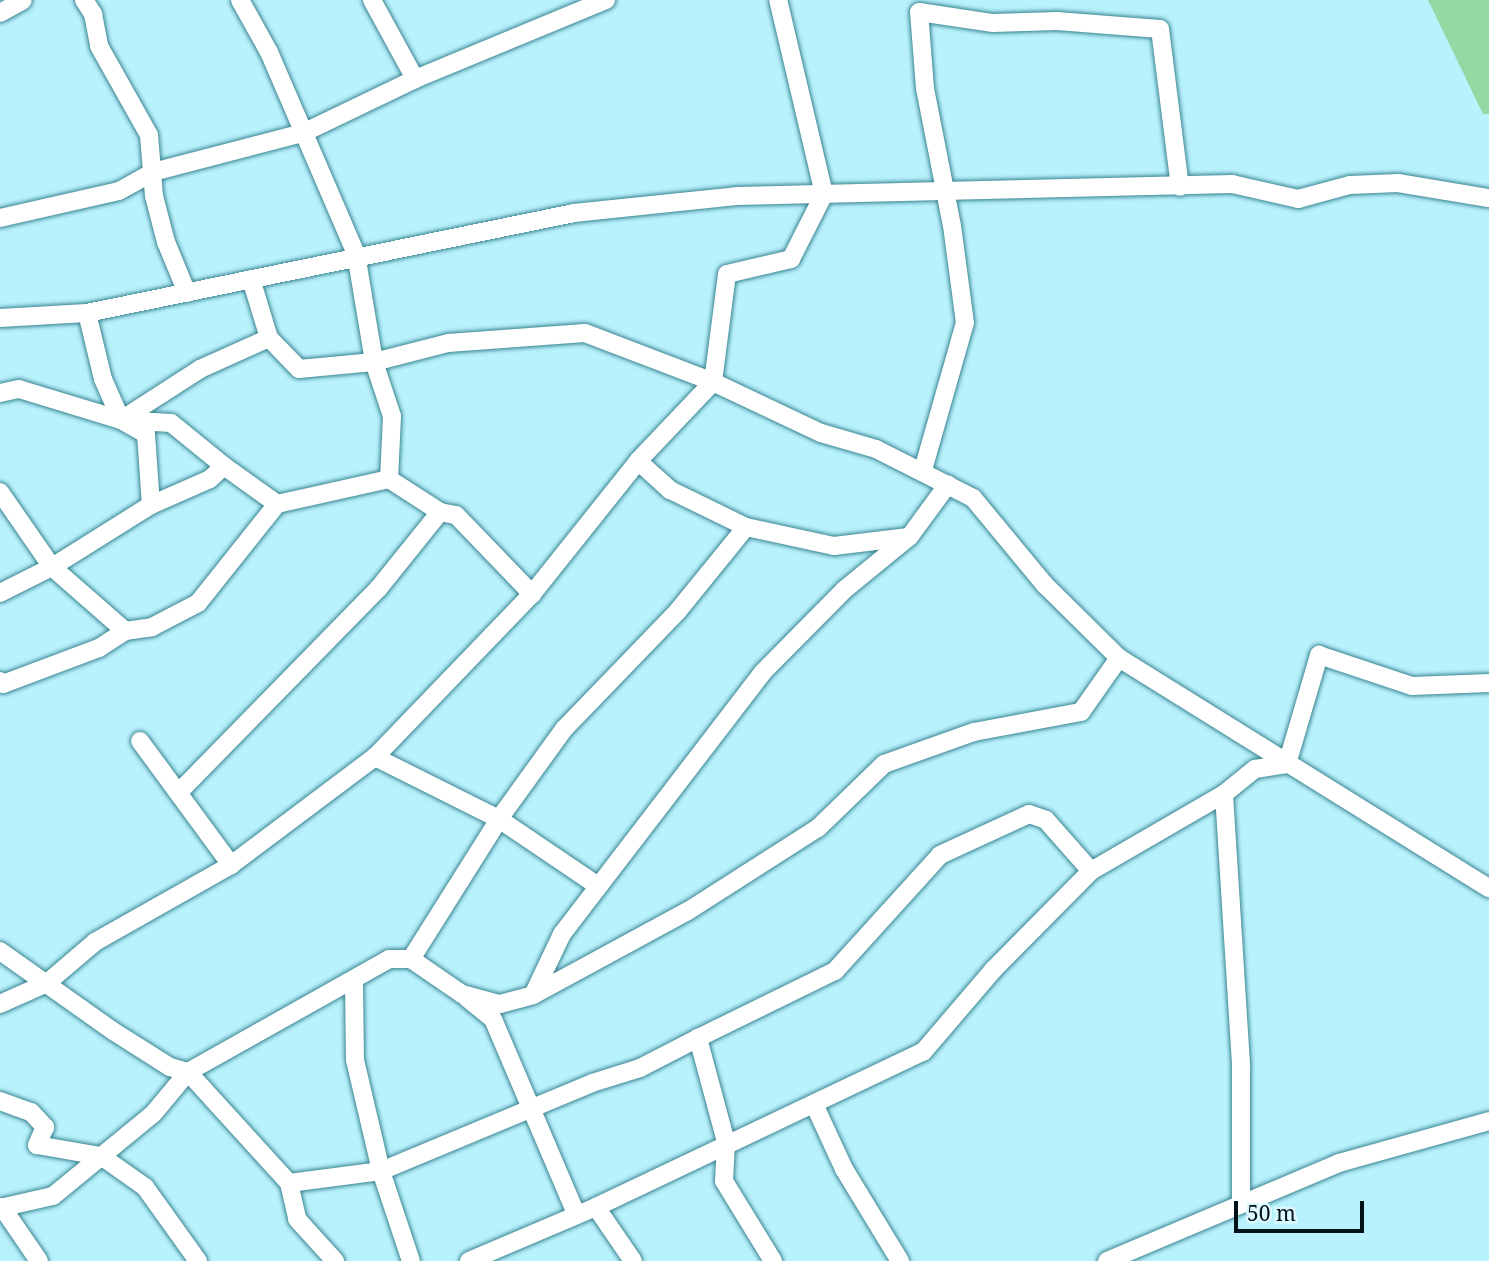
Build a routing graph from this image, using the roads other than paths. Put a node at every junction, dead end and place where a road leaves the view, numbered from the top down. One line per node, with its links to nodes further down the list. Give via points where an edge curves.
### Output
1 (23, 0): 7 (street)
2 (84, 0): 10 (street, via 93,14 99,46 149,135)
3 (240, 0): 9 (street, via 269,52)
4 (372, 0): 8 (street)
5 (606, 0): 8 (street)
6 (778, 0): 13 (street)
7 (0, 14)
8 (415, 79): 9 (street)
9 (303, 133): 10 (street); 16 (street)
10 (153, 172): 15 (street, via 119,191); 18 (street, via 166,242)
11 (1180, 187): 12 (street); 12 (street, via 1160,29 1057,21 993,23 919,12 925,88); 14 (street, via 1232,184 1298,199 1350,185 1398,183)
12 (946, 192): 13 (street); 28 (street, via 965,323)
13 (824, 194): 16 (street, via 737,196 573,212); 23 (street, via 791,259 727,275)
14 (1489, 198)
15 (0, 218)
16 (356, 254): 17 (street); 22 (street)
17 (251, 279): 18 (street); 21 (street)
18 (187, 293): 19 (street)
19 (87, 313): 20 (street); 25 (street, via 103,379)
20 (0, 318)
21 (269, 338): 22 (street, via 299,369); 25 (street, via 200,369)
22 (374, 362): 23 (street, via 448,343 585,333); 29 (street, via 392,416)
23 (713, 382): 26 (street); 28 (street, via 821,433 876,449)
24 (0, 393): 25 (street, via 19,389)
25 (121, 420): 27 (street, via 171,423); 33 (street, via 146,434)
26 (638, 461): 35 (street, via 670,490); 39 (street)
27 (224, 466): 32 (street); 33 (street, via 210,479)
28 (923, 470): 30 (street)
29 (389, 480): 32 (street); 34 (street)
30 (948, 484): 36 (street); 41 (street, via 973,498 1045,586)
31 (0, 492): 37 (street)
32 (277, 503): 40 (street, via 198,603 152,627)
33 (151, 505): 37 (street)
34 (440, 512): 39 (street, via 456,515); 47 (street, via 378,590)
35 (746, 527): 36 (street, via 834,546); 49 (street, via 677,612 564,729)
36 (910, 536): 52 (street, via 844,590 762,673)
37 (52, 568): 38 (street); 40 (street)
38 (0, 593)
39 (533, 594): 45 (street)
40 (125, 631): 42 (street, via 99,648 3,684)
41 (1119, 657): 46 (street); 59 (street, via 1081,712 974,732 884,764 818,828 688,911)
42 (0, 681)
43 (1489, 682): 46 (street, via 1412,686 1319,655)
44 (140, 741): 47 (street)
45 (375, 757): 49 (street); 50 (street)
46 (1287, 764): 48 (street, via 1255,769); 53 (street)
47 (180, 791): 50 (street)
48 (1224, 794): 51 (street); 71 (street, via 1239,1028)
49 (499, 819): 52 (street); 55 (street)
50 (232, 866): 57 (street, via 95,943)
51 (1091, 871): 61 (street, via 1046,820 1030,814 940,855 835,971); 64 (street, via 993,970 923,1052)
52 (597, 886): 59 (street, via 562,934)
53 (1489, 888)
54 (0, 951): 57 (street)
55 (411, 959): 56 (street, via 389,959); 58 (street)
56 (354, 981): 62 (street); 69 (street, via 355,1060)
57 (47, 983): 60 (street); 62 (street, via 113,1031)
58 (462, 994): 59 (street, via 500,1004); 65 (street, via 492,1019)
59 (533, 995)
60 (0, 1004)
61 (698, 1038): 65 (street, via 640,1068 592,1083); 67 (street)
62 (188, 1072): 68 (street, via 153,1114); 70 (street)
63 (0, 1101): 68 (street, via 31,1112 45,1127 37,1145)
64 (814, 1104): 67 (street); 82 (street, via 845,1169)
65 (534, 1110): 69 (street); 74 (street)
66 (1489, 1121): 71 (street, via 1339,1163)
67 (726, 1142): 72 (street); 81 (street, via 724,1181)
68 (101, 1156): 73 (street, via 53,1196); 76 (street, via 145,1187)
69 (381, 1171): 70 (street); 78 (street)
70 (289, 1183): 77 (street, via 297,1219)
71 (1241, 1204): 83 (street)
72 (596, 1207): 74 (street); 80 (street)
73 (1, 1208): 75 (street)
74 (576, 1214): 79 (street)
75 (39, 1261)
76 (198, 1261)
77 (335, 1261)
78 (411, 1261)
79 (469, 1261)
80 (633, 1261)
81 (773, 1261)
82 (900, 1261)
83 (1107, 1261)

